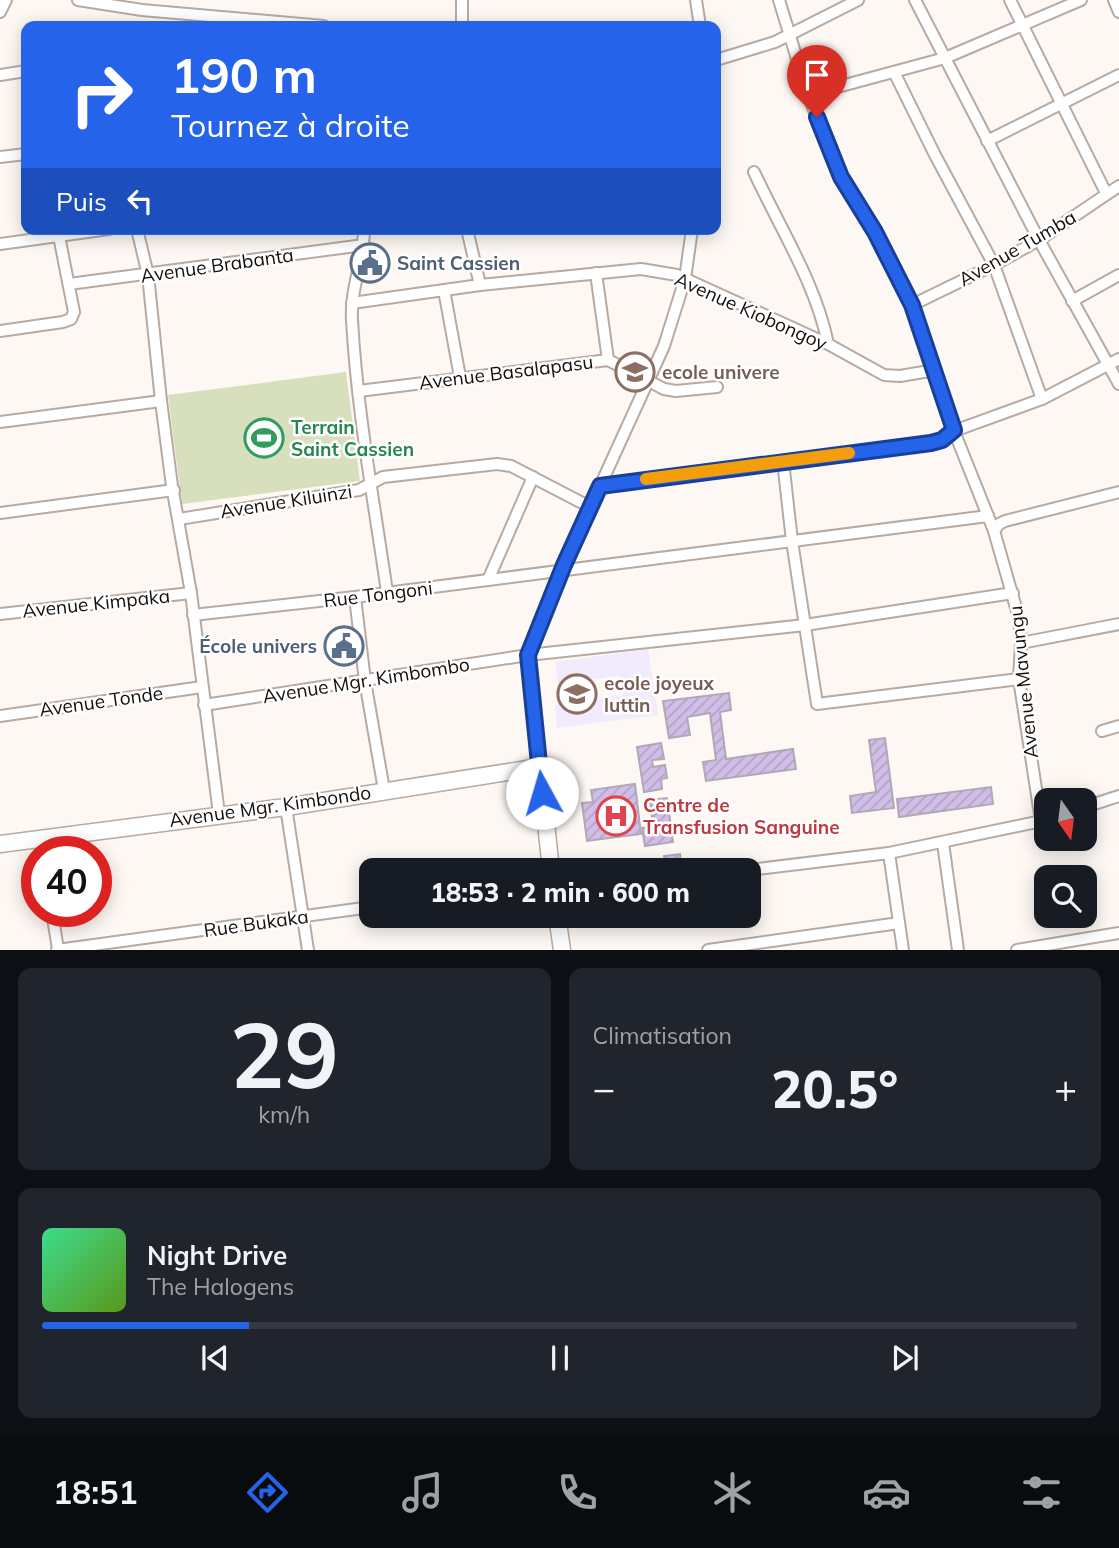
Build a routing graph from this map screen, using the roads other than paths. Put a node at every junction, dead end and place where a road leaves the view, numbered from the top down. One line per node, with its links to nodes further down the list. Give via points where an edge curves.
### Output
1 (6, 0): 11 (street)
2 (78, 0): 13 (street)
3 (462, 0): 14 (street)
4 (696, 0): 15 (street)
5 (779, 0): 17 (street, Avenue Mavungu)
6 (858, 0): 17 (street)
7 (915, 0): 19 (street)
8 (1010, 0): 16 (street)
9 (1082, 0): 16 (street)
10 (1114, 0): 12 (street)
11 (0, 12)
12 (1119, 12)
13 (267, 21)
14 (462, 21)
15 (700, 21)
16 (1021, 25): 19 (street); 25 (street)
17 (789, 35): 18 (street); 24 (street, Avenue Mavungu)
18 (721, 58)
19 (945, 58): 21 (street); 26 (street)
20 (21, 72): 22 (street)
21 (894, 72): 24 (street); 41 (street)
22 (0, 75)
23 (1119, 75): 25 (street)
24 (808, 95): 51 (street, Avenue Mavungu, via 841,177)
25 (1062, 103): 26 (street); 31 (street)
26 (987, 141): 38 (street)
27 (21, 155): 28 (street)
28 (0, 157)
29 (754, 172): 53 (street, via 797,260)
30 (1119, 186): 31 (street, Avenue Tumba)
31 (1106, 193): 38 (street, Avenue Tumba)
32 (66, 235): 37 (street)
33 (138, 235): 43 (street)
34 (365, 235): 40 (street)
35 (468, 235): 47 (street)
36 (691, 235): 45 (street)
37 (59, 236): 39 (street); 46 (street)
38 (1039, 240): 41 (street, Avenue Tumba); 49 (street)
39 (0, 244)
40 (364, 245): 43 (street, Avenue Brabanta); 50 (street)
41 (994, 265): 51 (street, Avenue Tumba); 63 (street)
42 (596, 273): 45 (street, Avenue Kiobongoy, via 641,269); 47 (street, Avenue Kiobongoy); 55 (street)
43 (148, 275): 46 (street, Avenue Brabanta); 64 (street)
44 (1119, 275): 49 (street)
45 (685, 279): 53 (street, Avenue Kiobongoy); 59 (street)
46 (69, 284): 52 (street, via 71,319)
47 (480, 285): 48 (street, Avenue Kiobongoy)
48 (444, 290): 50 (street, Avenue Kiobongoy); 58 (street)
49 (1072, 301): 56 (street)
50 (352, 303): 62 (street)
51 (912, 305): 57 (street, Avenue Mavungu)
52 (0, 331)
53 (828, 344): 57 (street, Avenue Kiobongoy, via 884,375)
54 (1119, 359): 56 (street)
55 (608, 360): 58 (street, Avenue Basalapasu); 59 (street, Avenue Basalapasu)
56 (1108, 366): 60 (street); 63 (street)
57 (935, 370): 66 (street, Avenue Mavungu)
58 (460, 377): 62 (street, Avenue Basalapasu)
59 (648, 383): 61 (street, Avenue Basalapasu, via 670,390); 70 (street)
60 (1119, 384)
61 (717, 387)
62 (359, 391): 69 (street)
63 (1042, 399): 66 (street)
64 (161, 401): 65 (street); 71 (street)
65 (0, 422)
66 (954, 430): 67 (street, via 931,443); 75 (street, Avenue Mavungu)
67 (783, 461): 70 (street); 78 (street)
68 (533, 477): 69 (street, Avenue Kiluinzi, via 511,466 481,465 383,477); 73 (street, Avenue Kiluinzi); 80 (street)
69 (372, 484): 76 (street, Avenue Kiluinzi, via 359,490); 82 (street)
70 (600, 486): 73 (street)
71 (174, 490): 74 (street); 76 (street)
72 (1119, 492): 77 (street, via 1005,521)
73 (590, 507): 79 (street)
74 (0, 513)
75 (988, 516): 77 (street, Avenue Mavungu); 78 (street, Rue Tongoni)
76 (179, 519): 81 (street)
77 (995, 531): 83 (street, Avenue Mavungu)
78 (792, 541): 79 (street, Rue Tongoni); 88 (street)
79 (562, 569): 80 (street, Rue Tongoni); 90 (street)
80 (488, 580): 82 (street, Rue Tongoni)
81 (191, 593): 85 (street, Avenue Kimpaka); 86 (street)
82 (387, 593): 84 (street, Rue Tongoni)
83 (1013, 593): 88 (street, Avenue Mgr. Kimbombo); 89 (street, Avenue Mavungu)
84 (355, 597): 86 (street, Rue Tongoni); 92 (street)
85 (0, 614)
86 (193, 615): 93 (street)
87 (1119, 624): 89 (street)
88 (805, 625): 90 (street, Avenue Mgr. Kimbombo); 91 (street, via 817,704)
89 (1021, 643): 91 (street, Avenue Mavungu)
90 (528, 655): 92 (street, Avenue Mgr. Kimbombo); 98 (street)
91 (1019, 679): 99 (street, Avenue Mavungu)
92 (365, 681): 94 (street, Avenue Mgr. Kimbombo); 100 (street)
93 (202, 687): 94 (street); 95 (street, Avenue Tonde)
94 (204, 705): 104 (street)
95 (0, 716)
96 (1119, 726): 97 (street)
97 (1102, 731)
98 (540, 767): 100 (street, Avenue Mgr. Kimbondo); 111 (street)
99 (1038, 788)
100 (384, 790): 103 (street, Avenue Mgr. Kimbondo)
101 (1118, 799): 102 (street)
102 (1097, 804)
103 (286, 807): 104 (street, Avenue Mgr. Kimbondo); 114 (street)
104 (219, 814): 106 (street, Avenue Mgr. Kimbondo)
105 (1034, 822): 107 (street)
106 (93, 836)
107 (943, 843): 110 (street); 124 (street)
108 (0, 844): 109 (street, Avenue Mgr. Kimbondo)
109 (21, 845)
110 (890, 853): 112 (street); 115 (street)
111 (550, 858)
112 (761, 869)
113 (359, 909): 114 (street, Rue Bukaka)
114 (303, 916): 119 (street, Rue Bukaka); 120 (street)
115 (899, 923): 122 (street); 123 (street)
116 (56, 927): 119 (street)
117 (559, 928): 121 (street)
118 (1119, 933): 125 (street)
119 (63, 949)
120 (308, 950)
121 (562, 950)
122 (708, 950)
123 (903, 950)
124 (958, 950)
125 (1017, 950)

